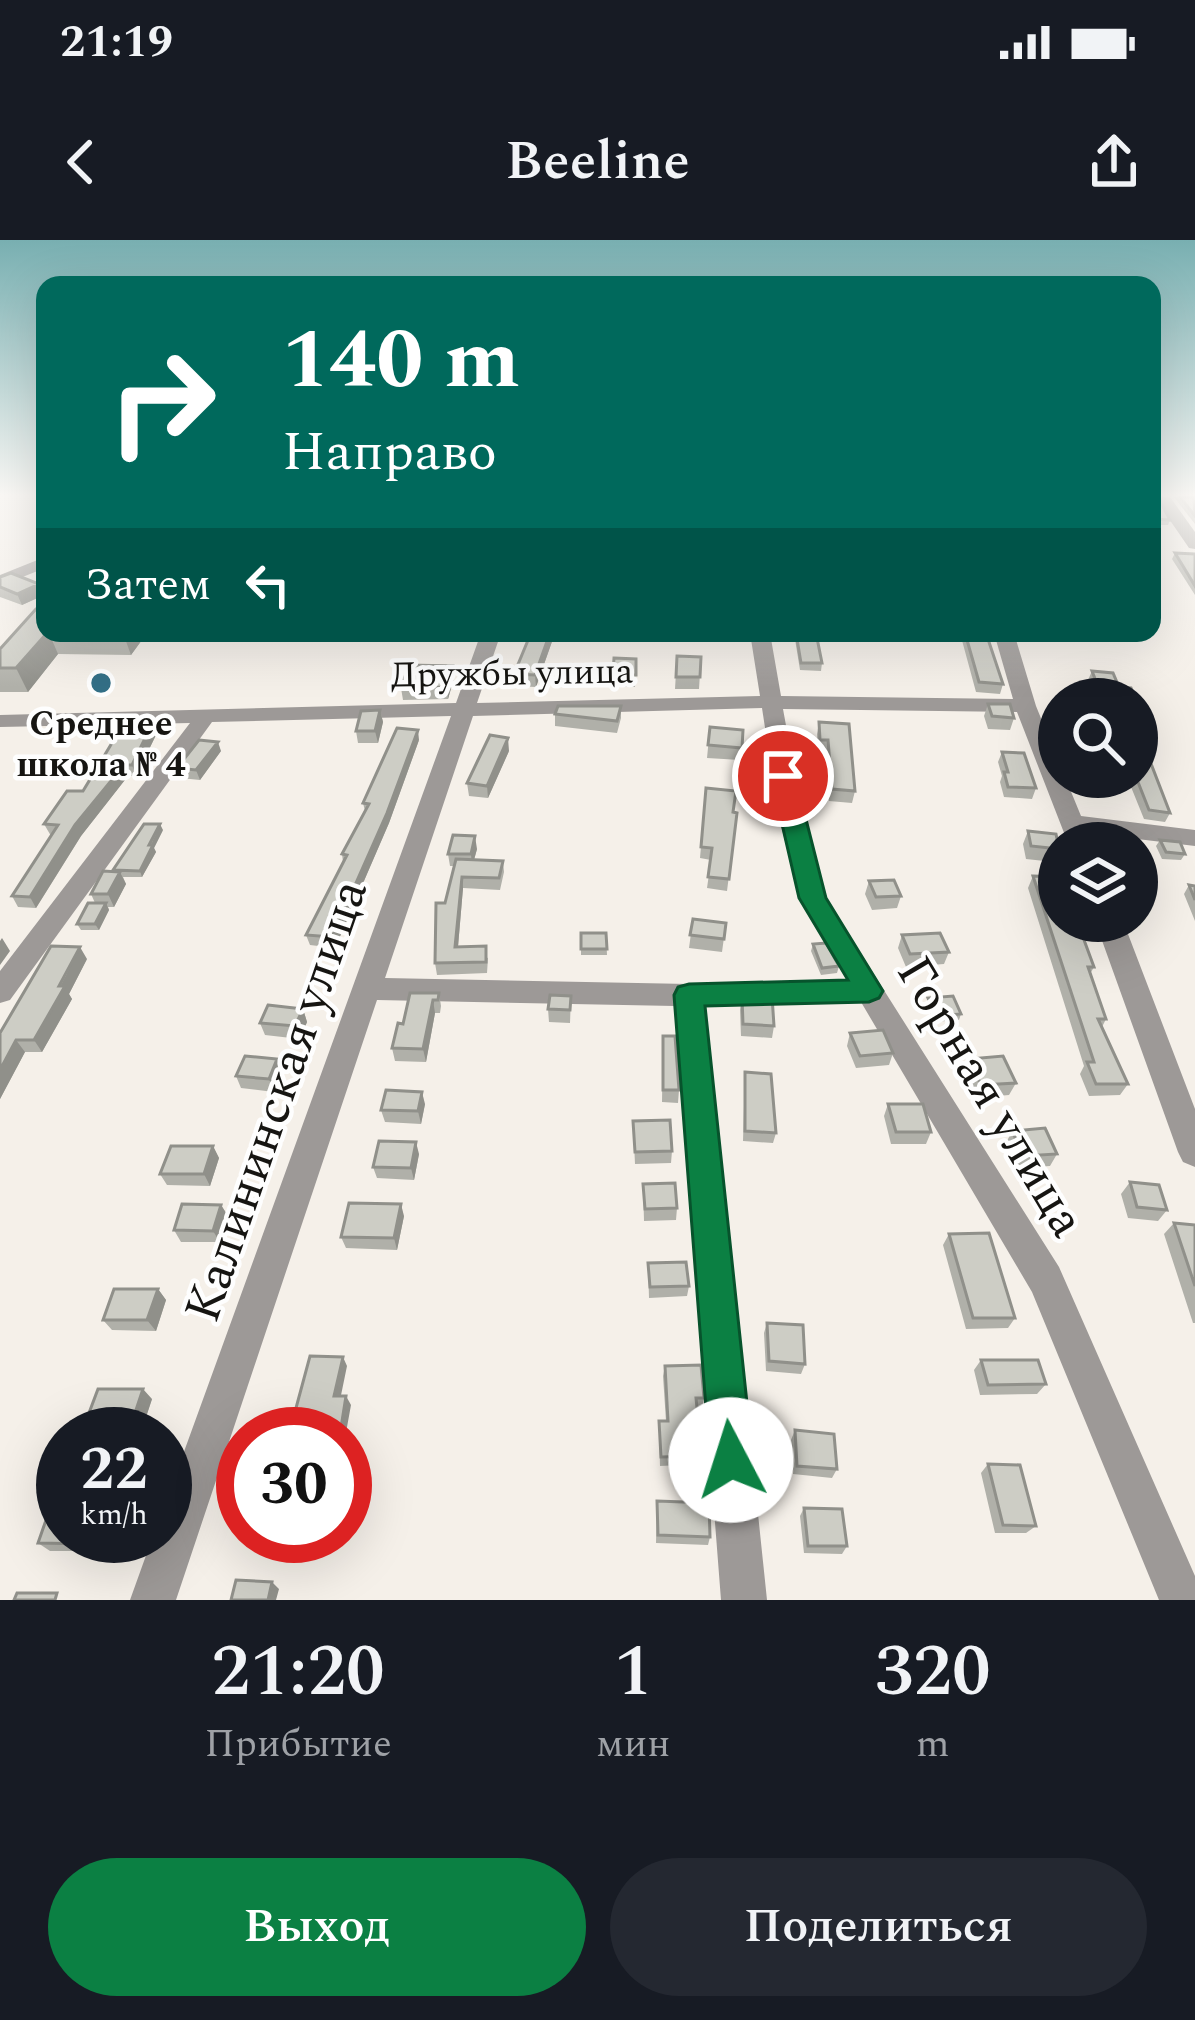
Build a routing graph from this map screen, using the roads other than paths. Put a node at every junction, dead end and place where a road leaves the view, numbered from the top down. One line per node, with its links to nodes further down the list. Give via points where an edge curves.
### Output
1 (36, 566): 2 (street)
2 (0, 581)
3 (488, 642): 8 (street, Калининская улица)
4 (761, 642): 6 (street, Горная улица)
5 (1007, 642): 7 (street)
6 (769, 702): 7 (street, Дружбы улица); 8 (street, Дружбы улица); 16 (street, Горная улица, via 812,898)
7 (1025, 706): 11 (street)
8 (462, 708): 9 (street, Дружбы улица); 15 (street, Калининская улица)
9 (208, 713): 10 (street, Дружбы улица); 17 (street)
10 (0, 722)
11 (1072, 822)
12 (1158, 836): 13 (street)
13 (1195, 838)
14 (1117, 942): 19 (street)
15 (369, 989): 18 (street); 20 (street, Калининская улица)
16 (869, 991): 18 (street); 22 (street, Горная улица, via 1046,1280)
17 (0, 992)
18 (689, 995): 21 (street)
19 (1195, 1152)
20 (153, 1600)
21 (744, 1600)
22 (1182, 1600)

